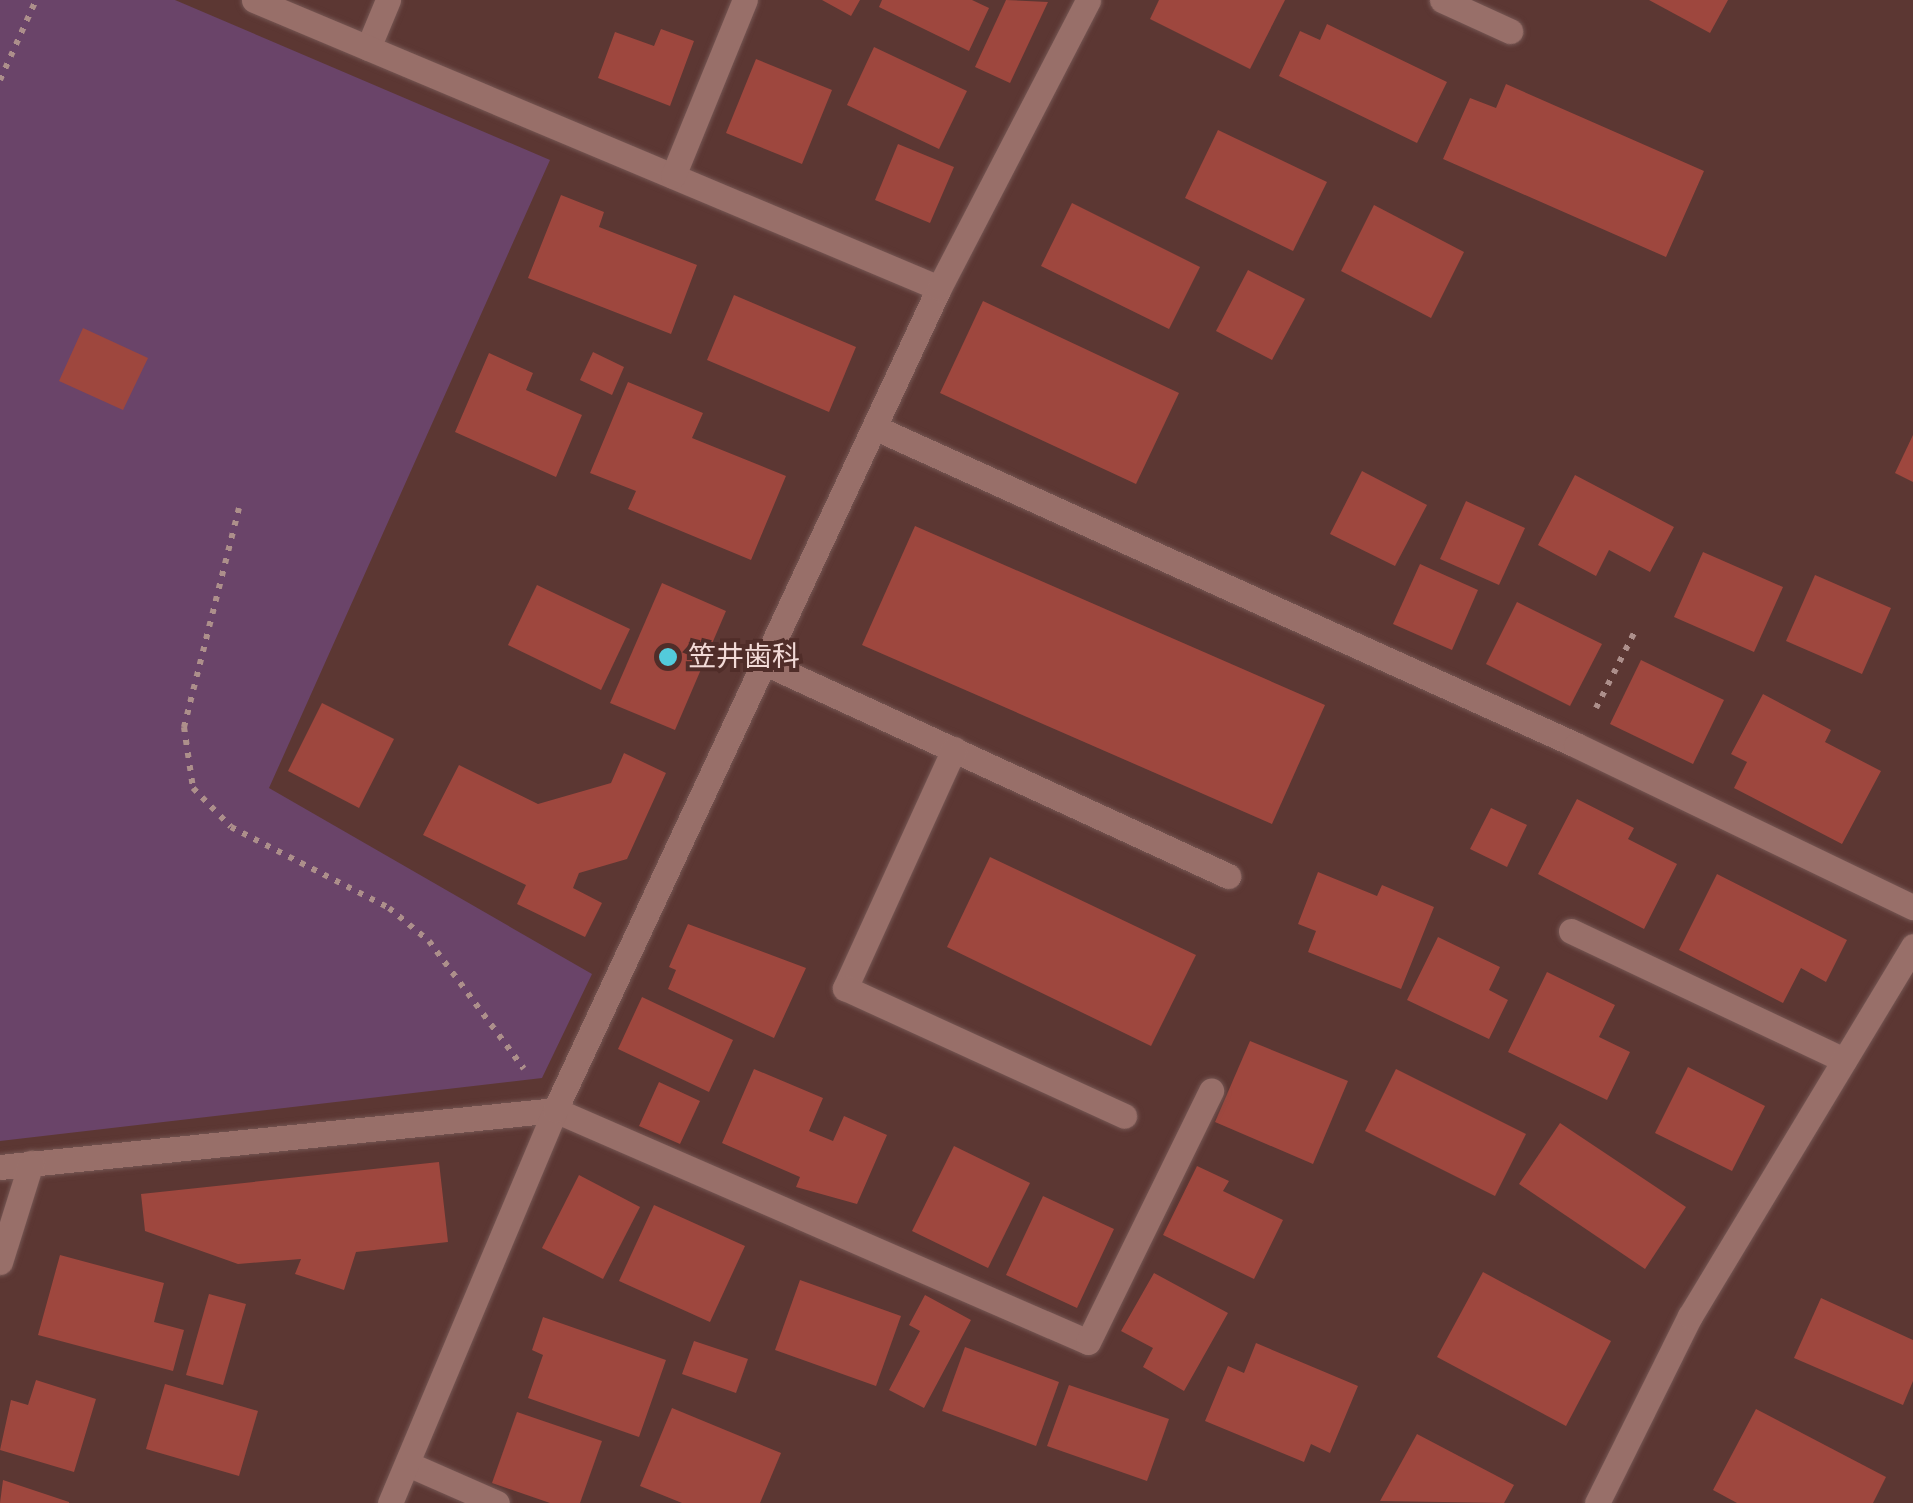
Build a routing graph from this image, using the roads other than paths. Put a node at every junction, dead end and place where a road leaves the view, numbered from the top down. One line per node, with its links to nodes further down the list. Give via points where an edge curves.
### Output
1 (254, 0): 7 (street)
2 (388, 0): 7 (street)
3 (745, 0): 8 (street)
4 (1088, 0): 9 (street)
5 (1442, 0): 6 (street)
6 (1510, 31)
7 (368, 48): 8 (street)
8 (674, 176): 9 (street)
9 (939, 288): 10 (street)
10 (876, 428): 11 (street); 14 (street, via 1576,745)
11 (765, 662): 12 (street); 19 (street)
12 (954, 749): 13 (street); 20 (street, via 845,988)
13 (1228, 876)
14 (1913, 907)
15 (1571, 931): 17 (street)
16 (1913, 946): 17 (street)
17 (1844, 1060): 27 (street, via 1690,1316)
18 (1211, 1091): 19 (street, via 1088,1342)
19 (554, 1110): 21 (street); 24 (street)
20 (1124, 1116)
21 (31, 1163): 22 (street); 23 (street)
22 (0, 1167)
23 (0, 1262)
24 (408, 1464): 25 (street); 26 (street)
25 (390, 1503)
26 (497, 1503)
27 (1597, 1503)

